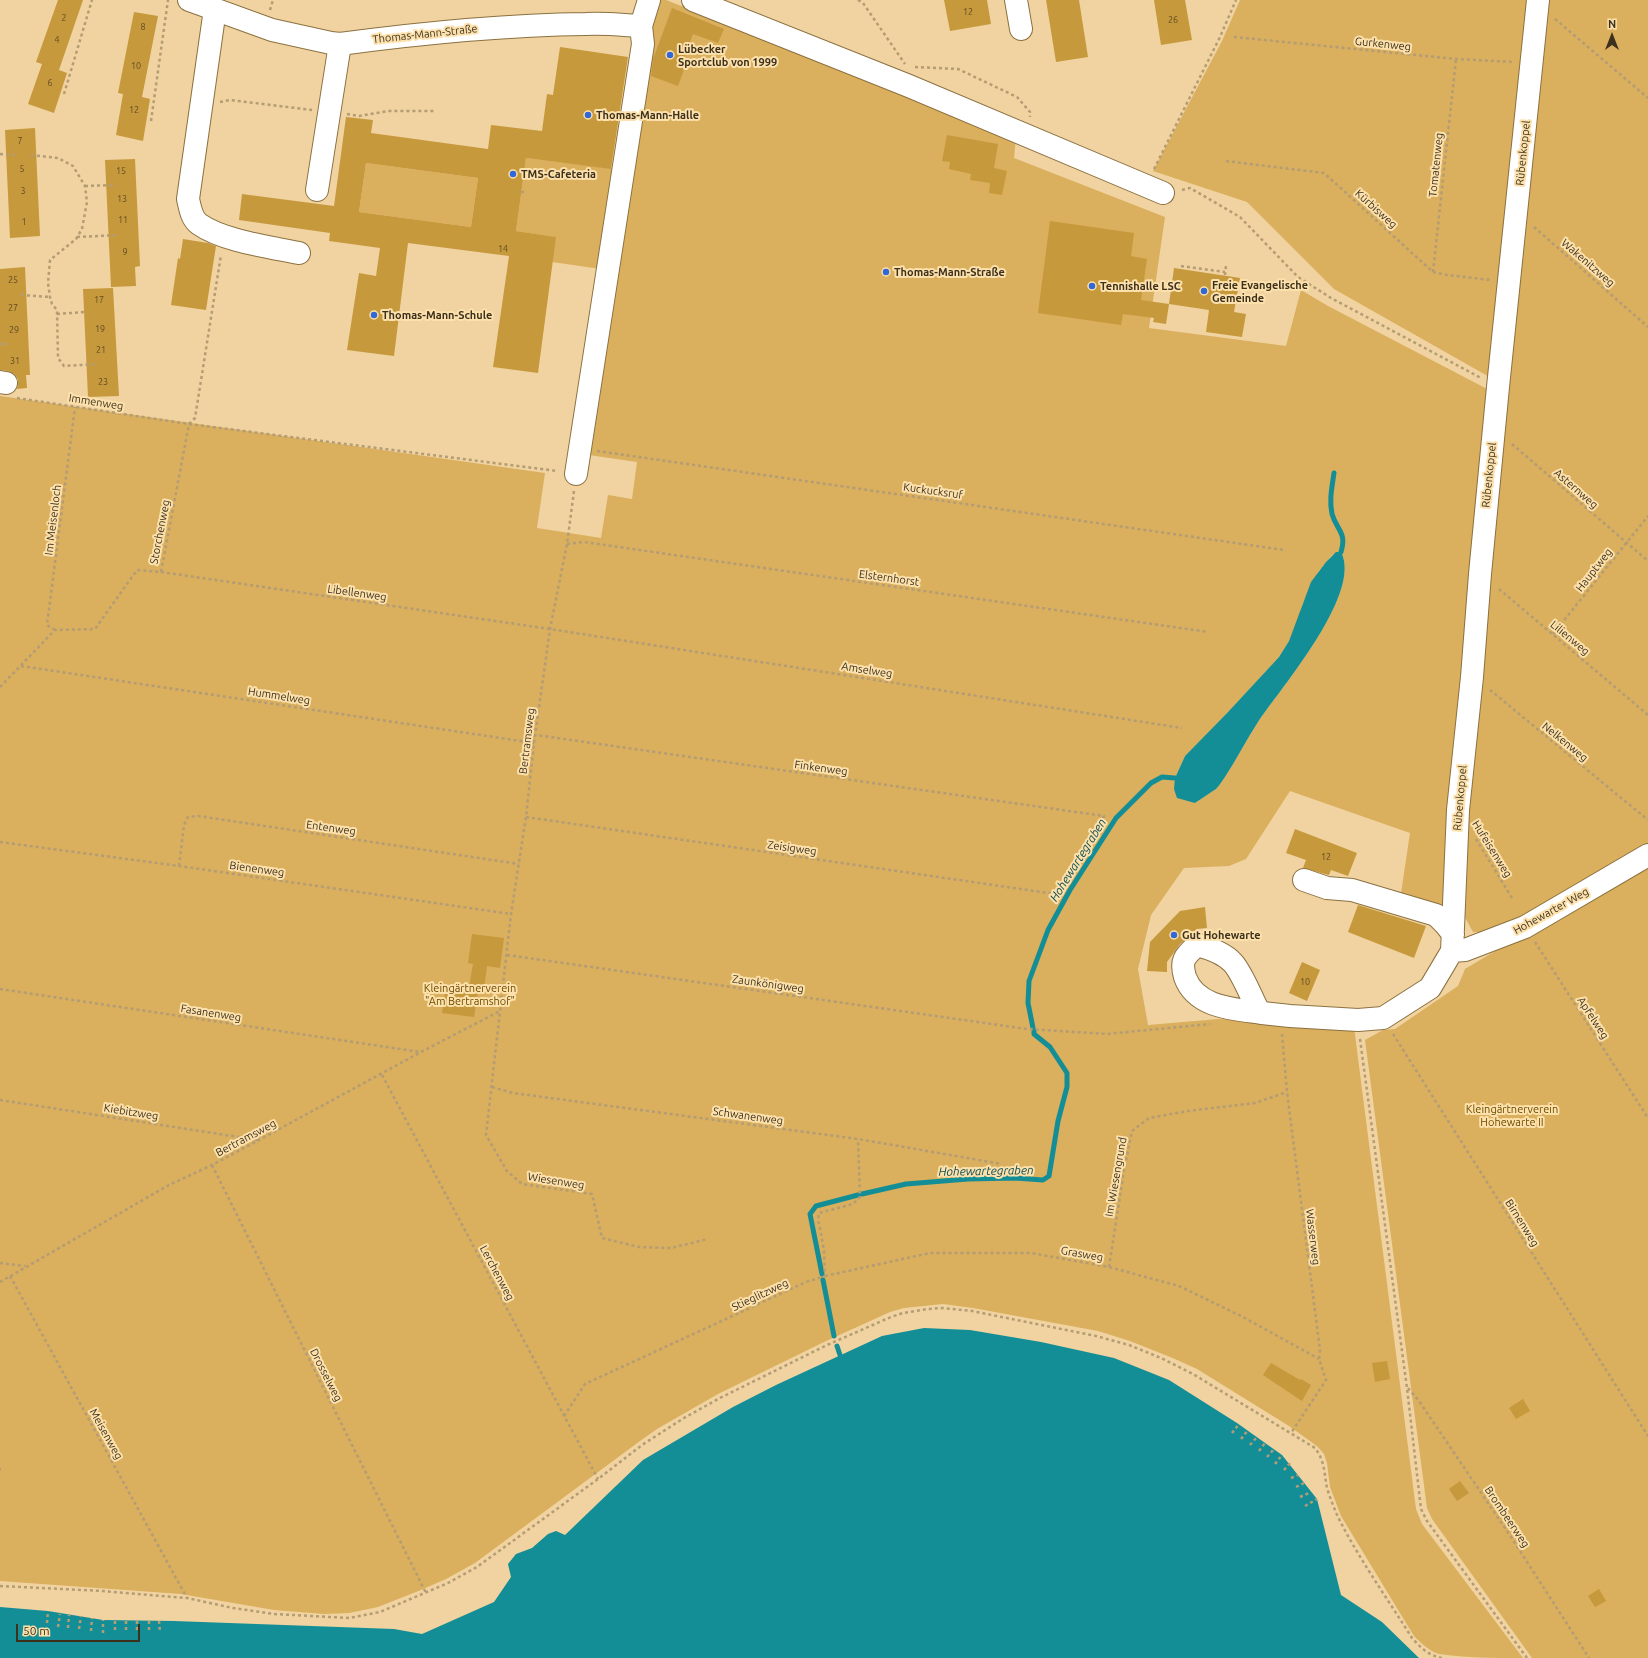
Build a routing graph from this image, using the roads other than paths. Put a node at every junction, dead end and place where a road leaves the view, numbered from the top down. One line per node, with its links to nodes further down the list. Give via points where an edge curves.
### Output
1 (189, 0): 6 (street, Thomas-Mann-Straße)
2 (649, 0): 7 (street)
3 (693, 0): 10 (street, via 908,76 1029,138)
4 (1016, 0): 8 (street)
5 (1538, 2): 16 (street, Rübenkoppel, via 1458,810)
6 (215, 9): 9 (street, Thomas-Mann-Straße, via 272,30); 12 (street, via 188,199 191,212 198,223 224,237)
7 (641, 26): 9 (street, Thomas-Mann-Straße, via 527,26 444,31); 13 (street, via 642,44)
8 (1021, 29)
9 (340, 44): 11 (street)
10 (1154, 189)
11 (317, 190)
12 (300, 253)
13 (576, 474)
14 (1648, 855): 16 (street, Hohewarter Weg, via 1525,927 1465,950)
15 (1304, 880): 16 (street, via 1326,888 1352,890 1436,915 1446,924)
16 (1453, 943): 17 (street, via 1430,988 1383,1018 1358,1020)
17 (1262, 1013)

